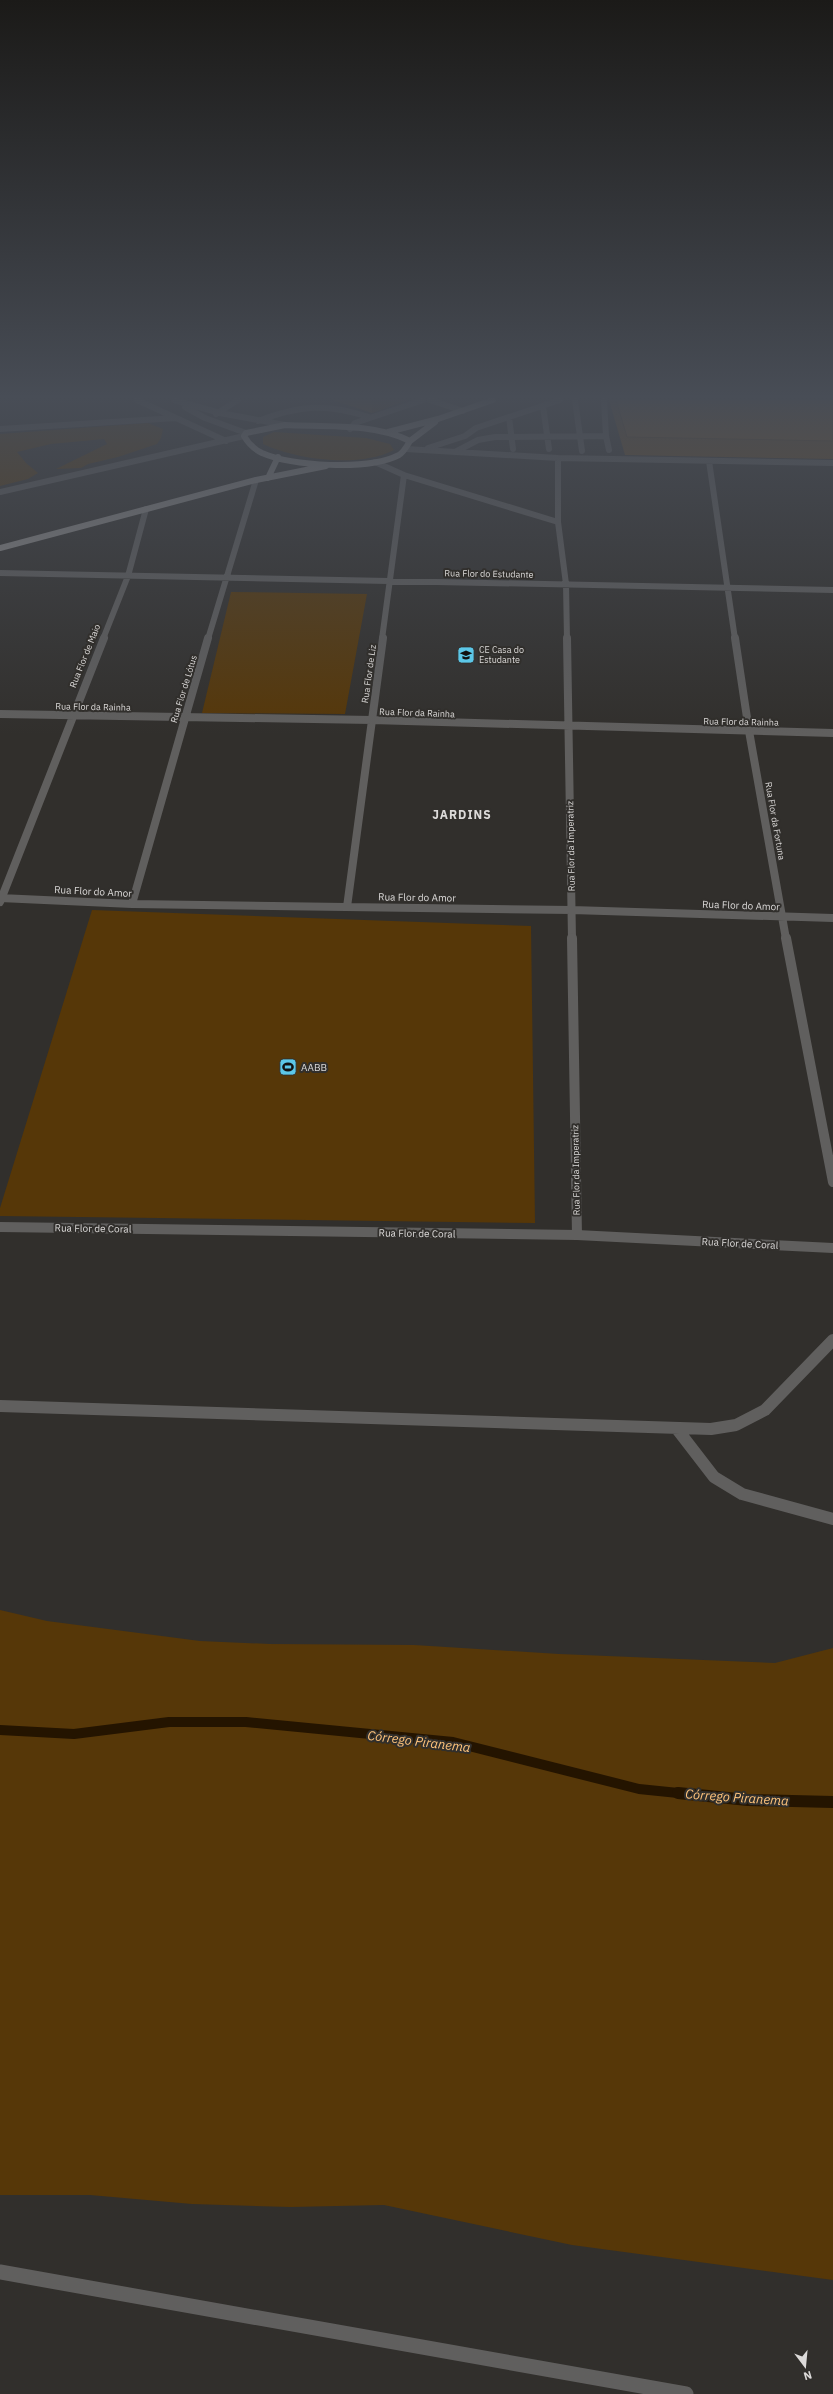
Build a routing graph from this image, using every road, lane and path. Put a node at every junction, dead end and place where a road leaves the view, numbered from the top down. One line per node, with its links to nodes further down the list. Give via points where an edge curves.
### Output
1 (136, 512): 9 (main road)
2 (145, 512): 11 (street, Rua Flor de Maio)
3 (246, 512): 12 (street, Rua Flor de Lótus)
4 (400, 512): 13 (street, Rua Flor de Liz)
5 (524, 512): 8 (street)
6 (558, 512): 8 (street, Rua Flor da Imperatriz)
7 (717, 512): 15 (street, Rua Flor da Fortuna)
8 (558, 522): 14 (street, Rua Flor da Imperatriz)
9 (0, 548)
10 (0, 573): 11 (street, Rua Flor do Estudante)
11 (128, 576): 12 (street, Rua Flor do Estudante); 18 (street, Rua Flor de Maio)
12 (226, 577): 13 (street, Rua Flor do Estudante); 19 (street, Rua Flor de Lótus)
13 (392, 581): 14 (street, Rua Flor do Estudante); 20 (street, Rua Flor de Liz)
14 (566, 584): 15 (street, Rua Flor do Estudante); 21 (street, Rua Flor da Imperatriz)
15 (728, 588): 16 (street, Rua Flor do Estudante); 22 (street, Rua Flor da Fortuna)
16 (833, 590)
17 (0, 714): 18 (street, Rua Flor da Rainha)
18 (71, 715): 19 (street, Rua Flor da Rainha); 24 (street, Rua Flor de Maio)
19 (184, 718): 20 (street, Rua Flor da Rainha); 25 (street, Rua Flor de Lótus)
20 (372, 720): 21 (street, Rua Flor da Rainha); 26 (street, Rua Flor de Liz)
21 (569, 727): 22 (street, Rua Flor da Rainha); 27 (street, Rua Flor da Imperatriz)
22 (749, 731): 23 (street, Rua Flor da Rainha); 28 (street, Rua Flor da Fortuna)
23 (833, 733)
24 (1, 899): 25 (street, Rua Flor do Amor)
25 (132, 904): 26 (street, Rua Flor do Amor)
26 (347, 907): 27 (street, Rua Flor do Amor)
27 (572, 910): 28 (street, Rua Flor do Amor); 32 (street, Rua Flor da Imperatriz)
28 (782, 917): 29 (street, Rua Flor do Amor); 30 (street, Rua Flor da Fortuna)
29 (833, 918)
30 (833, 1182)
31 (0, 1227): 32 (street, Rua Flor de Coral)
32 (577, 1235): 33 (street, Rua Flor de Coral)
33 (833, 1248)
34 (833, 1340): 36 (street, via 765,1410 736,1425 711,1429)
35 (0, 1406): 36 (street)
36 (677, 1429): 37 (street, via 714,1477 742,1494)
37 (833, 1519)
38 (0, 2272): 39 (street)
39 (686, 2394)

